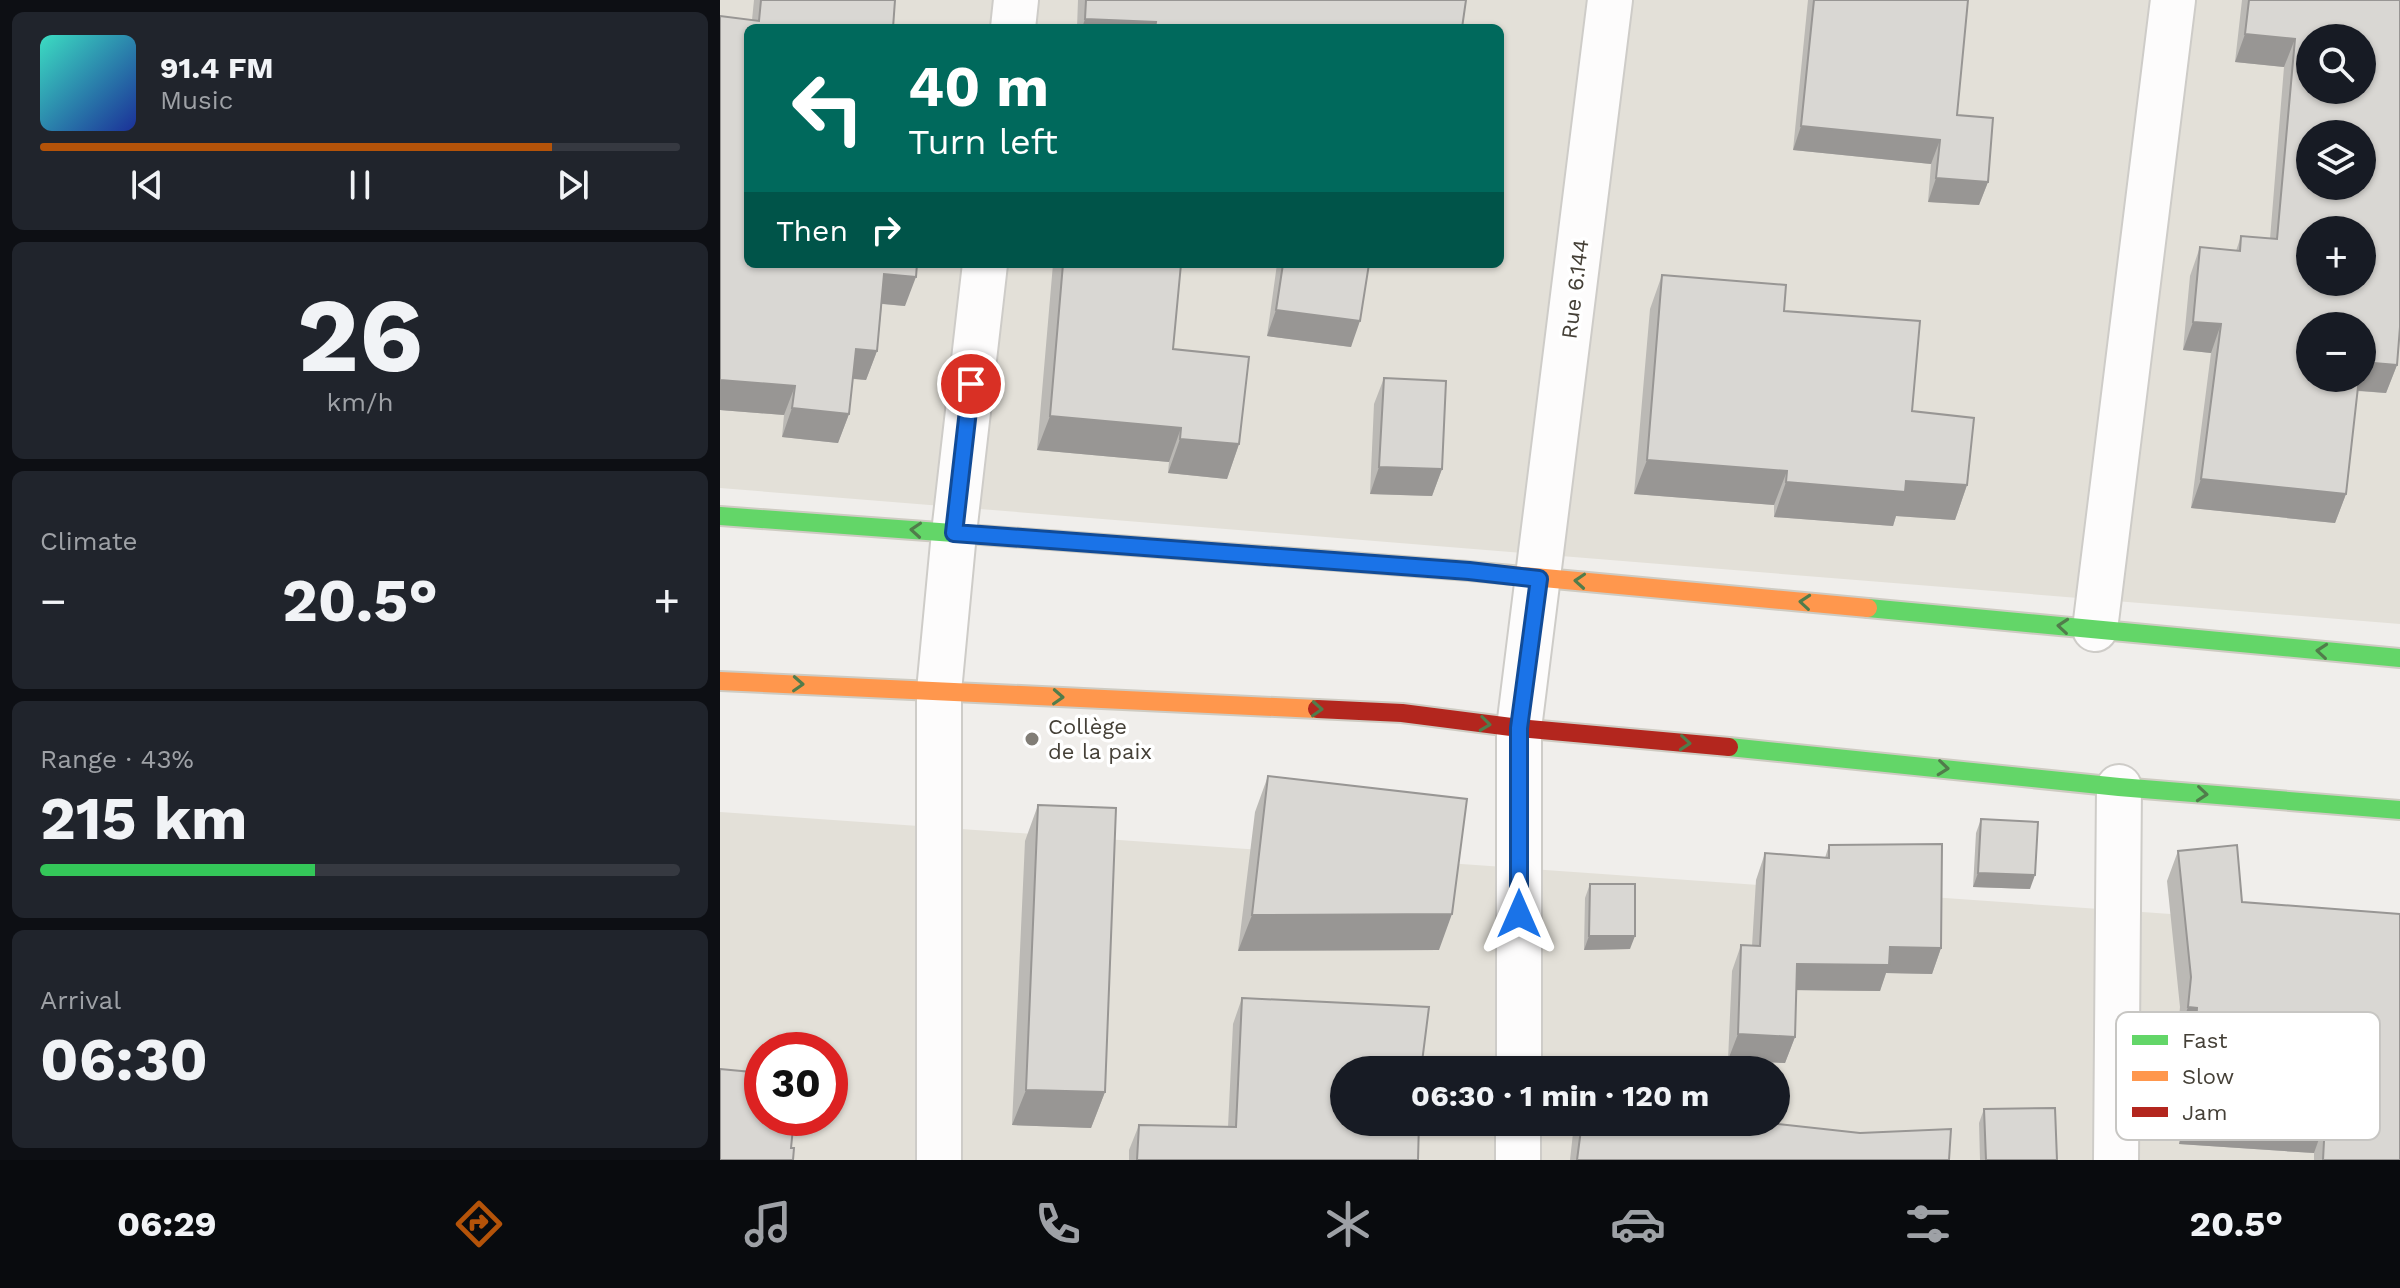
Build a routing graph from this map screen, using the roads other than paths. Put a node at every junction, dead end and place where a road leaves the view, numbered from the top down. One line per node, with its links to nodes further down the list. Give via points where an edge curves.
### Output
1 (1016, 0): 4 (street)
2 (1610, 0): 8 (street, Rue 6.144)
3 (2173, 0): 9 (street)
4 (1013, 24)
5 (985, 268): 7 (street)
6 (720, 516): 7 (main road, one-way to 6)
7 (954, 533): 8 (main road); 12 (street)
8 (1539, 579): 9 (main road, one-way to 8); 13 (street, Rue 6.144)
9 (2095, 629): 10 (main road, one-way to 9)
10 (2400, 658)
11 (720, 681): 12 (main road, one-way to 12)
12 (939, 691): 13 (main road, one-way to 13, via 1402,713); 20 (street)
13 (1519, 728): 14 (main road, one-way to 14); 17 (street, Rue 6.144)
14 (2119, 787): 15 (main road, one-way to 15); 16 (street)
15 (2400, 810)
16 (2117, 1012)
17 (1519, 1056)
18 (1518, 1136): 21 (street)
19 (2116, 1140): 22 (street)
20 (939, 1160)
21 (1518, 1160)
22 (2116, 1160)

